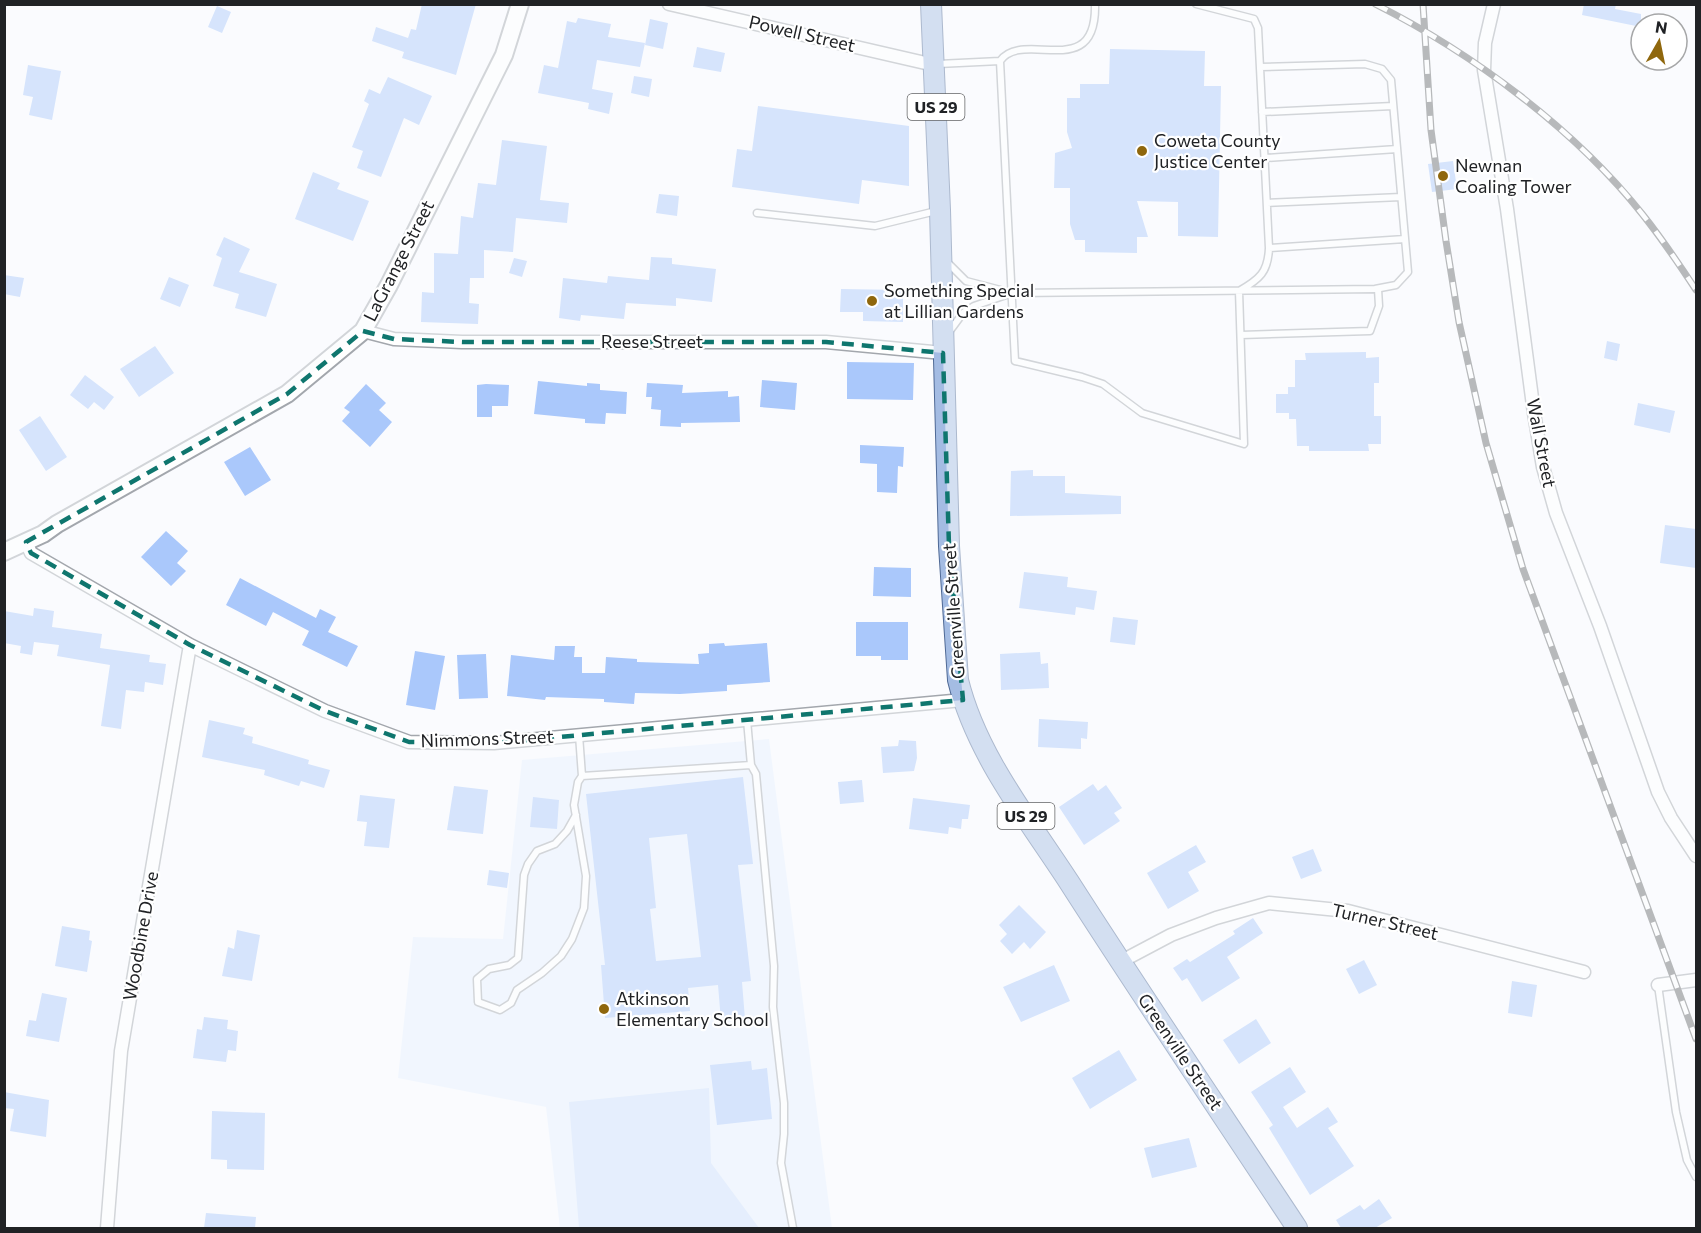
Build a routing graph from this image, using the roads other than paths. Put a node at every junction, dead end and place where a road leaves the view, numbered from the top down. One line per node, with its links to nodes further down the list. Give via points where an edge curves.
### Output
1 (520, 4): 24 (street, LaGrange Street, via 504,55)
2 (669, 4): 8 (street, Powell Street)
3 (931, 4): 8 (main road, Greenville Street / US 29)
4 (1095, 4): 7 (lane, via 1094,28 1083,43 1072,49 1009,53)
5 (1196, 4): 9 (lane, via 1254,19)
6 (1494, 4): 36 (street, Wall Street, via 1485,43 1484,70 1543,467 1658,792)
7 (1000, 61): 8 (lane); 23 (lane)
8 (934, 65): 16 (main road, Greenville Street / US 29)
9 (1260, 67): 10 (lane, via 1365,64 1382,69 1391,81); 11 (lane)
10 (1393, 106): 11 (lane); 12 (lane)
11 (1262, 112): 13 (lane)
12 (1397, 149): 13 (lane); 14 (lane)
13 (1264, 158): 15 (lane)
14 (1401, 197): 15 (lane); 18 (lane)
15 (1267, 203): 19 (lane)
16 (940, 210): 17 (lane, via 875,226); 20 (main road, Greenville Street / US 29)
17 (757, 213)
18 (1405, 239): 19 (lane); 21 (lane, via 1408,272 1396,285)
19 (1269, 248): 22 (lane, via 1266,270)
20 (941, 256): 23 (lane, via 966,281); 26 (main road, Greenville Street / US 29)
21 (1378, 289): 22 (lane); 25 (lane, via 1379,306 1370,331)
22 (1239, 291): 23 (lane); 25 (lane)
23 (1012, 293): 25 (lane, via 1015,362 1103,384 1142,413 1244,444); 26 (lane, via 963,313)
24 (363, 331): 26 (street, Reese Street, via 394,339 462,342 826,342); 27 (street, LaGrange Street, via 287,394)
25 (1240, 335)
26 (943, 346): 30 (main road, Greenville Street / US 29, via 949,546 958,680)
27 (26, 542): 28 (street, LaGrange Street); 29 (street, Nimmons Street, via 31,553)
28 (4, 552)
29 (190, 645): 32 (street, Nimmons Street, via 325,711 409,742 494,743); 42 (street, Woodbine Drive, via 121,1051)
30 (963, 700): 31 (street, Nimmons Street); 37 (main road, Greenville Street / US 29, via 981,746)
31 (747, 720): 32 (street, Nimmons Street); 33 (lane)
32 (579, 735): 34 (lane)
33 (750, 765): 34 (lane); 43 (lane, via 756,774 774,966 773,1007 784,1103 780,1163)
34 (582, 776): 35 (lane, via 574,805)
35 (576, 815): 35 (lane, via 555,844 537,850 528,864 518,958 509,965 489,969 477,979 478,1002 488,1007 500,1010 511,1003 517,990 561,956 572,939 584,908 585,887)
36 (1696, 856)
37 (1120, 962): 38 (street, Turner Street, via 1171,935 1269,903 1348,911); 44 (main road, Greenville Street / US 29)
38 (1584, 972)
39 (1696, 980): 40 (street)
40 (1658, 985): 41 (lane, via 1676,1112 1687,1160)
41 (1696, 1178)
42 (106, 1228)
43 (793, 1228)
44 (1297, 1228)

